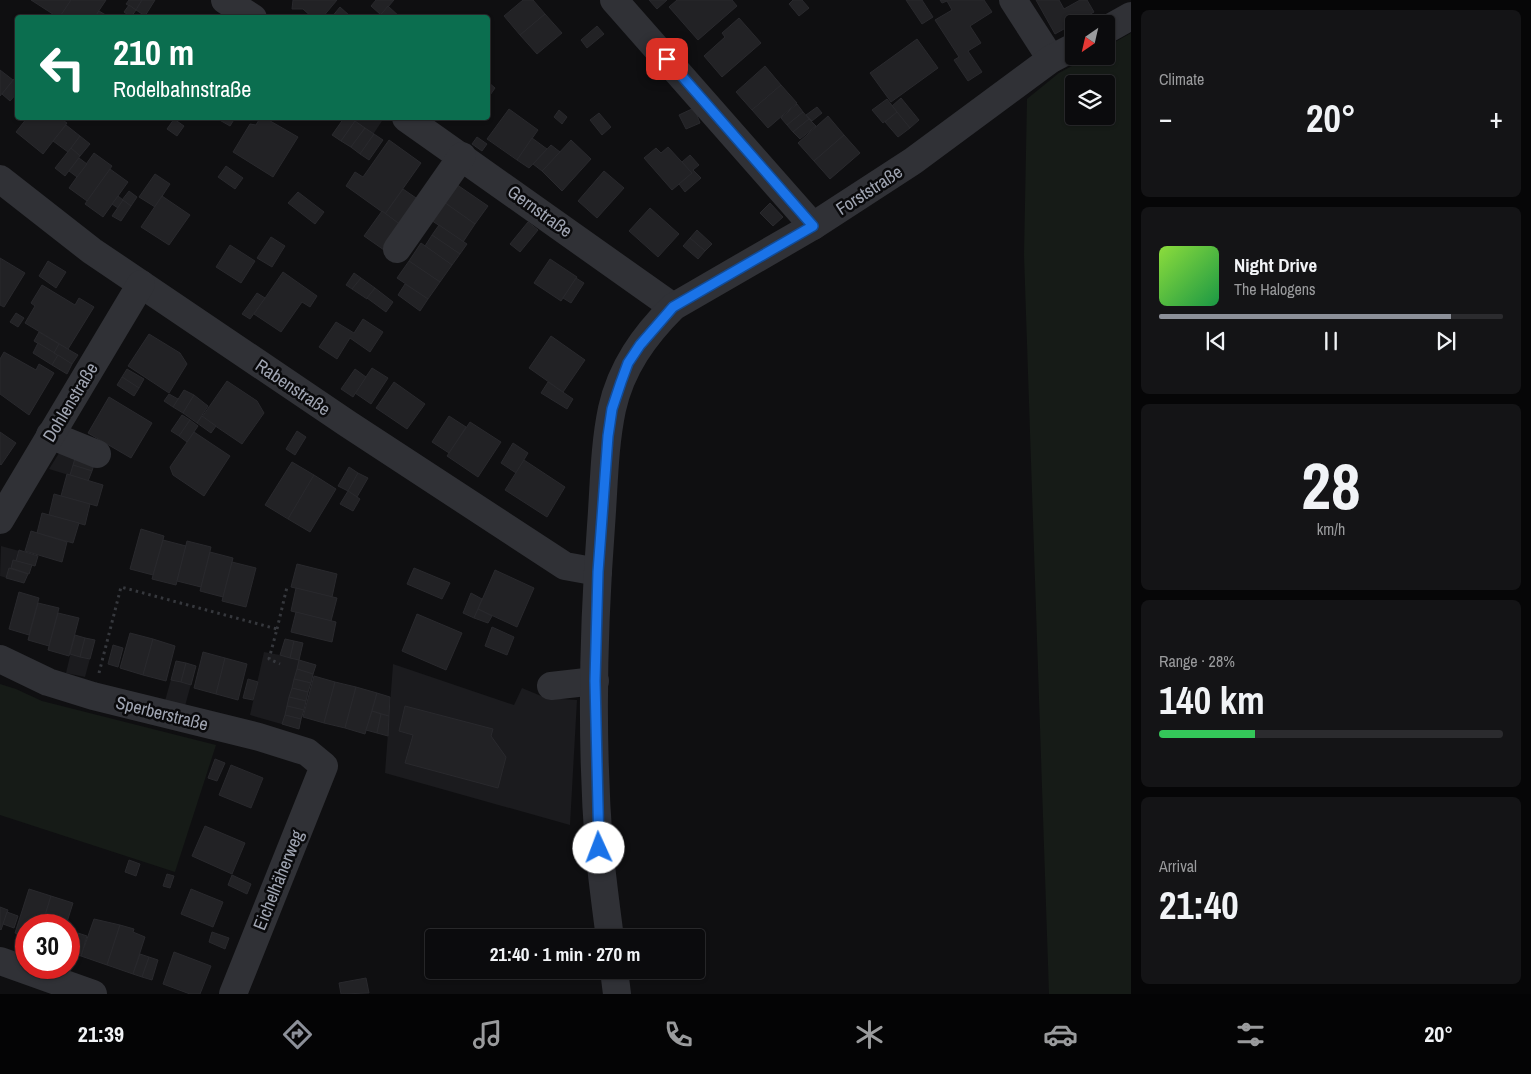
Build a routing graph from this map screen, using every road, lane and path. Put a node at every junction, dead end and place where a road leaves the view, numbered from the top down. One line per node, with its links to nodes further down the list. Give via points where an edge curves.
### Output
1 (225, 0): 4 (street)
2 (614, 0): 11 (street)
3 (1013, 0): 7 (street)
4 (248, 15)
5 (1131, 16): 6 (street)
6 (1115, 25)
7 (1063, 53): 11 (street, Forststraße, via 913,161)
8 (409, 120): 9 (street, Gernstraße)
9 (462, 156): 12 (street); 14 (street, Gernstraße)
10 (0, 179): 13 (street, Rabenstraße, via 71,237)
11 (813, 226): 14 (street, Forststraße)
12 (397, 250)
13 (141, 284): 15 (street, Dohlenstraße); 18 (street, Rabenstraße, via 565,566)
14 (673, 307): 18 (street, Forststraße, via 656,324 628,363 612,409)
15 (50, 435): 16 (street); 17 (street, Dohlenstraße)
16 (97, 454)
17 (0, 520)
18 (598, 572): 23 (street, Forststraße)
19 (287, 587): 20 (path)
20 (277, 629): 22 (path, via 269,659); 25 (path, via 122,587)
21 (0, 659): 25 (street, Sperberstraße, via 48,682)
22 (280, 664)
23 (595, 681): 24 (street); 27 (street, Forststraße, via 599,848)
24 (550, 686)
25 (93, 696): 26 (street, Sperberstraße, via 261,730 306,752)
26 (324, 766): 31 (street, Eichelhäherweg)
27 (609, 929)
28 (0, 962): 30 (street)
29 (615, 979): 32 (street)
30 (93, 994)
31 (233, 994)
32 (616, 994)

